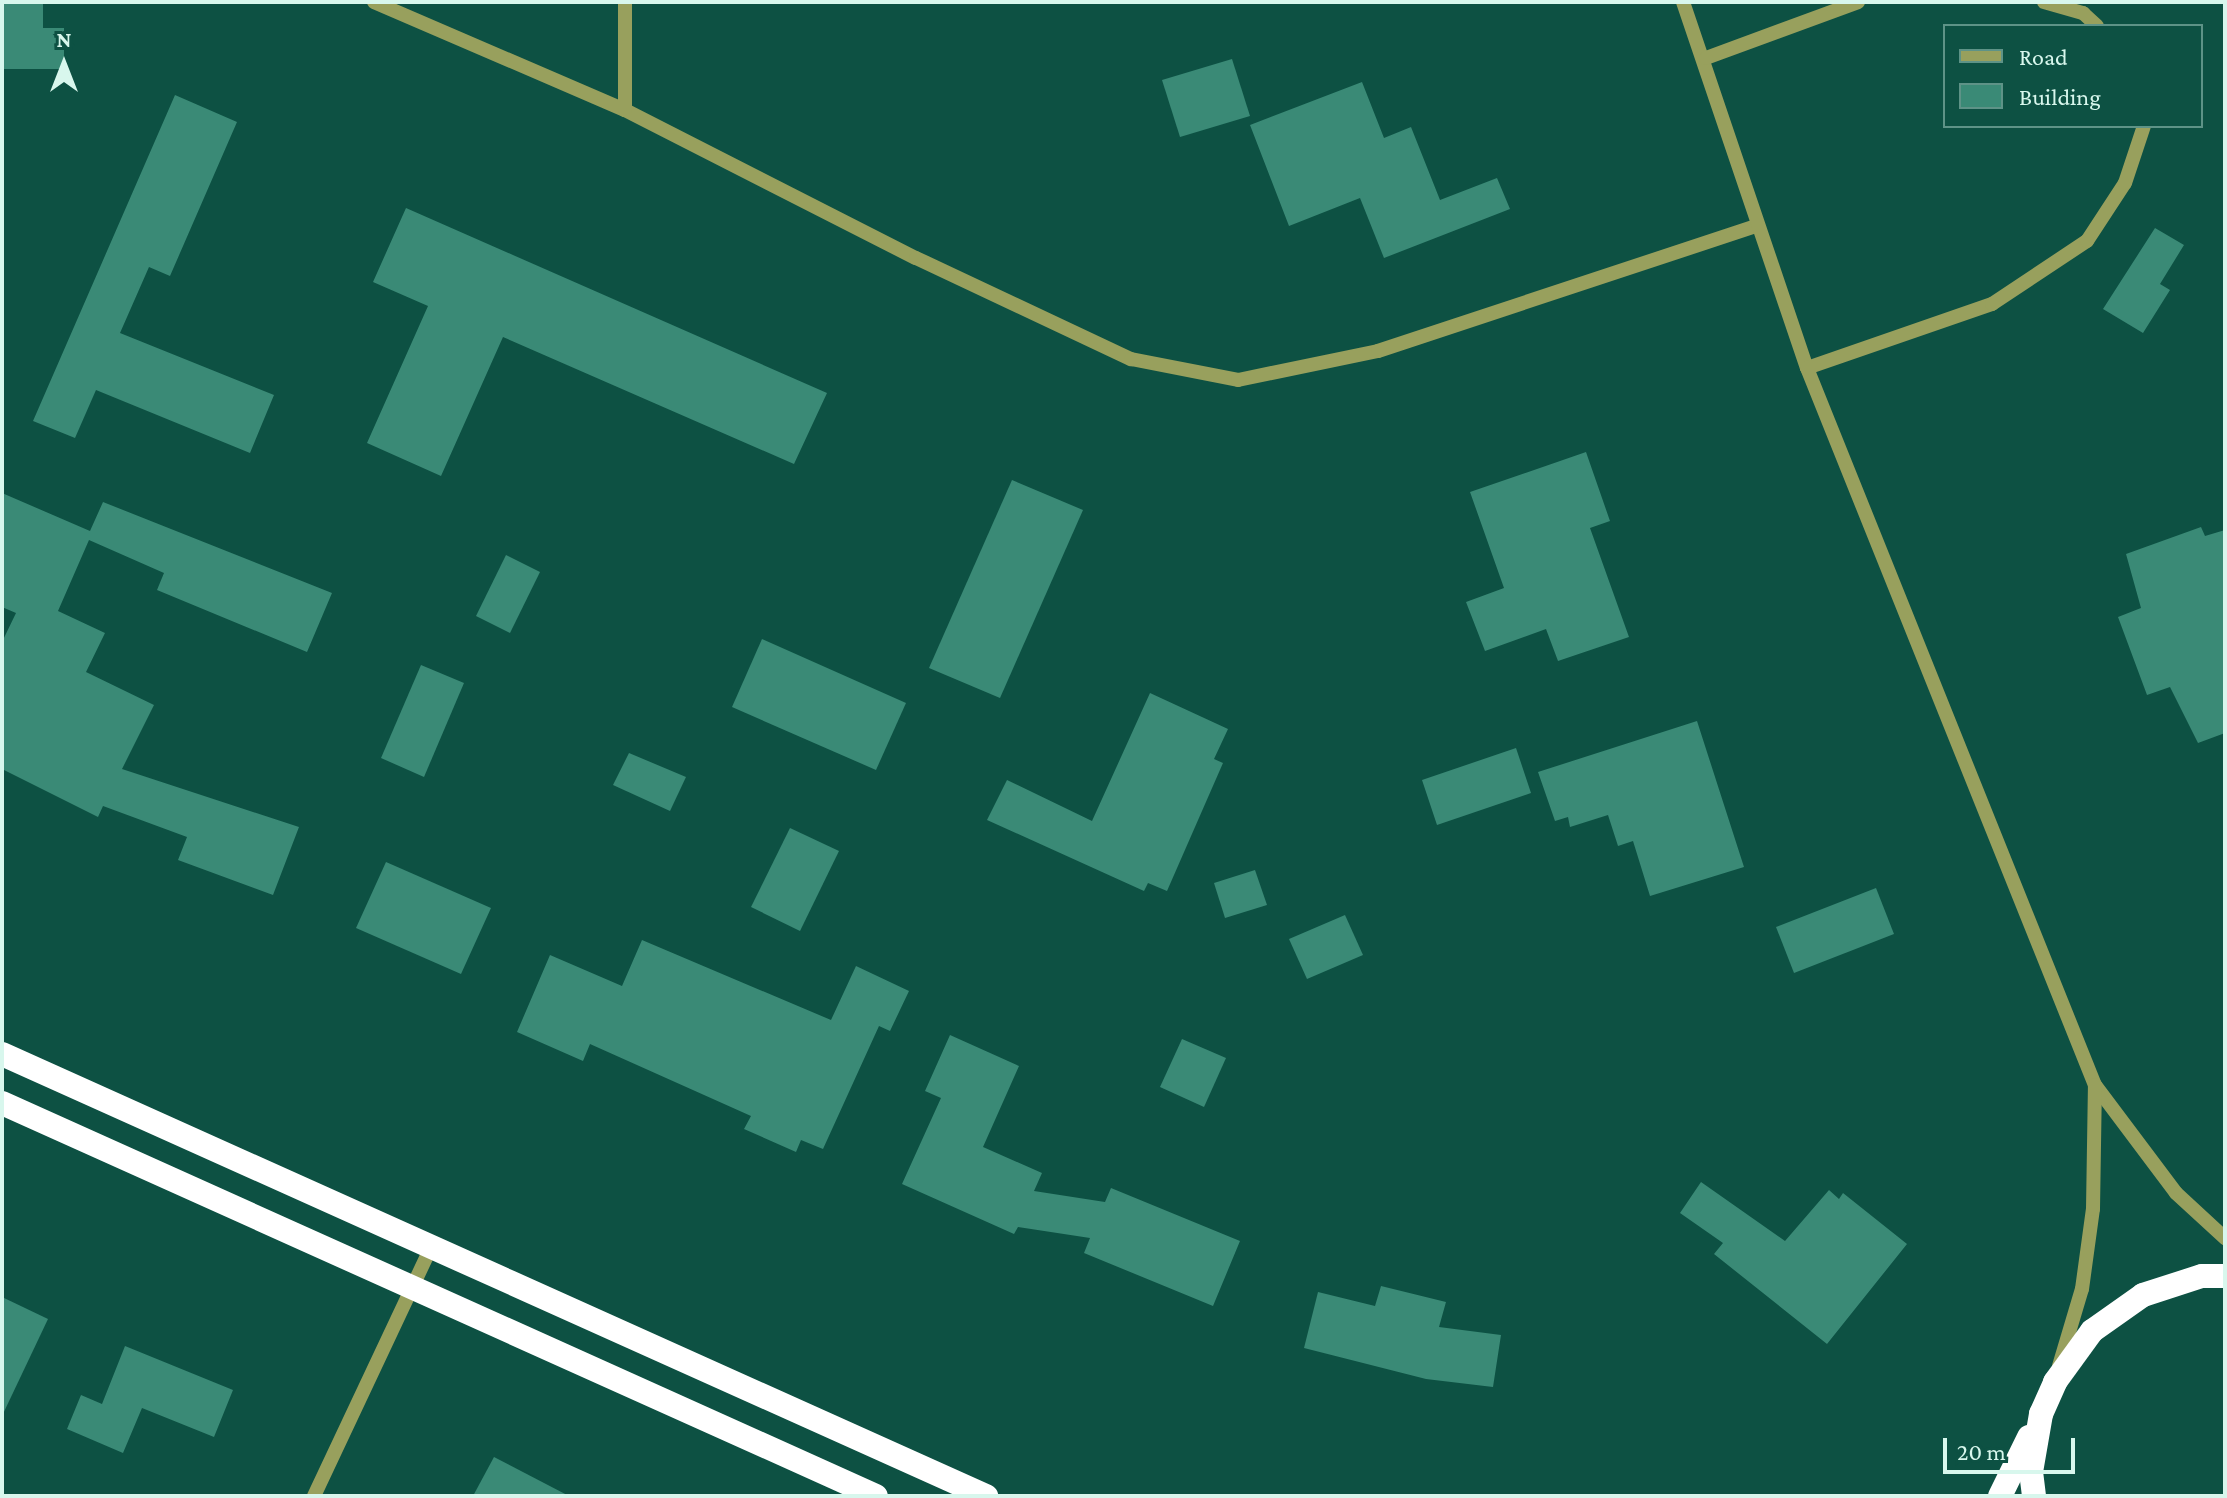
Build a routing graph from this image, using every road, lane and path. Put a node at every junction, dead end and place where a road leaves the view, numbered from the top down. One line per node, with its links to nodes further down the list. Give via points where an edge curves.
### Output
1 (374, 2): 8 (street)
2 (625, 2): 8 (street)
3 (1683, 2): 7 (street)
4 (1858, 2): 7 (street)
5 (2044, 2): 6 (street, via 2083,13)
6 (2095, 24)
7 (1706, 58): 10 (street)
8 (625, 110): 10 (street, via 916,258 1131,359 1238,380 1378,351)
9 (2143, 128): 11 (street, via 2125,183 2087,241 1992,304)
10 (1758, 225): 11 (street)
11 (1807, 368): 13 (street)
12 (2, 1054): 16 (highway)
13 (2095, 1085): 15 (street, via 2176,1193); 19 (street, via 2093,1209 2082,1289)
14 (2, 1103): 18 (highway)
15 (2225, 1238)
16 (430, 1249): 18 (street); 23 (highway)
17 (2225, 1276): 19 (highway, via 2202,1276 2143,1295 2092,1331)
18 (412, 1290): 21 (street); 22 (highway)
19 (2055, 1382): 20 (highway)
20 (2041, 1414): 24 (highway); 25 (highway, via 2031,1472)
21 (314, 1496)
22 (876, 1496)
23 (986, 1496)
24 (2000, 1496)
25 (2034, 1496)

